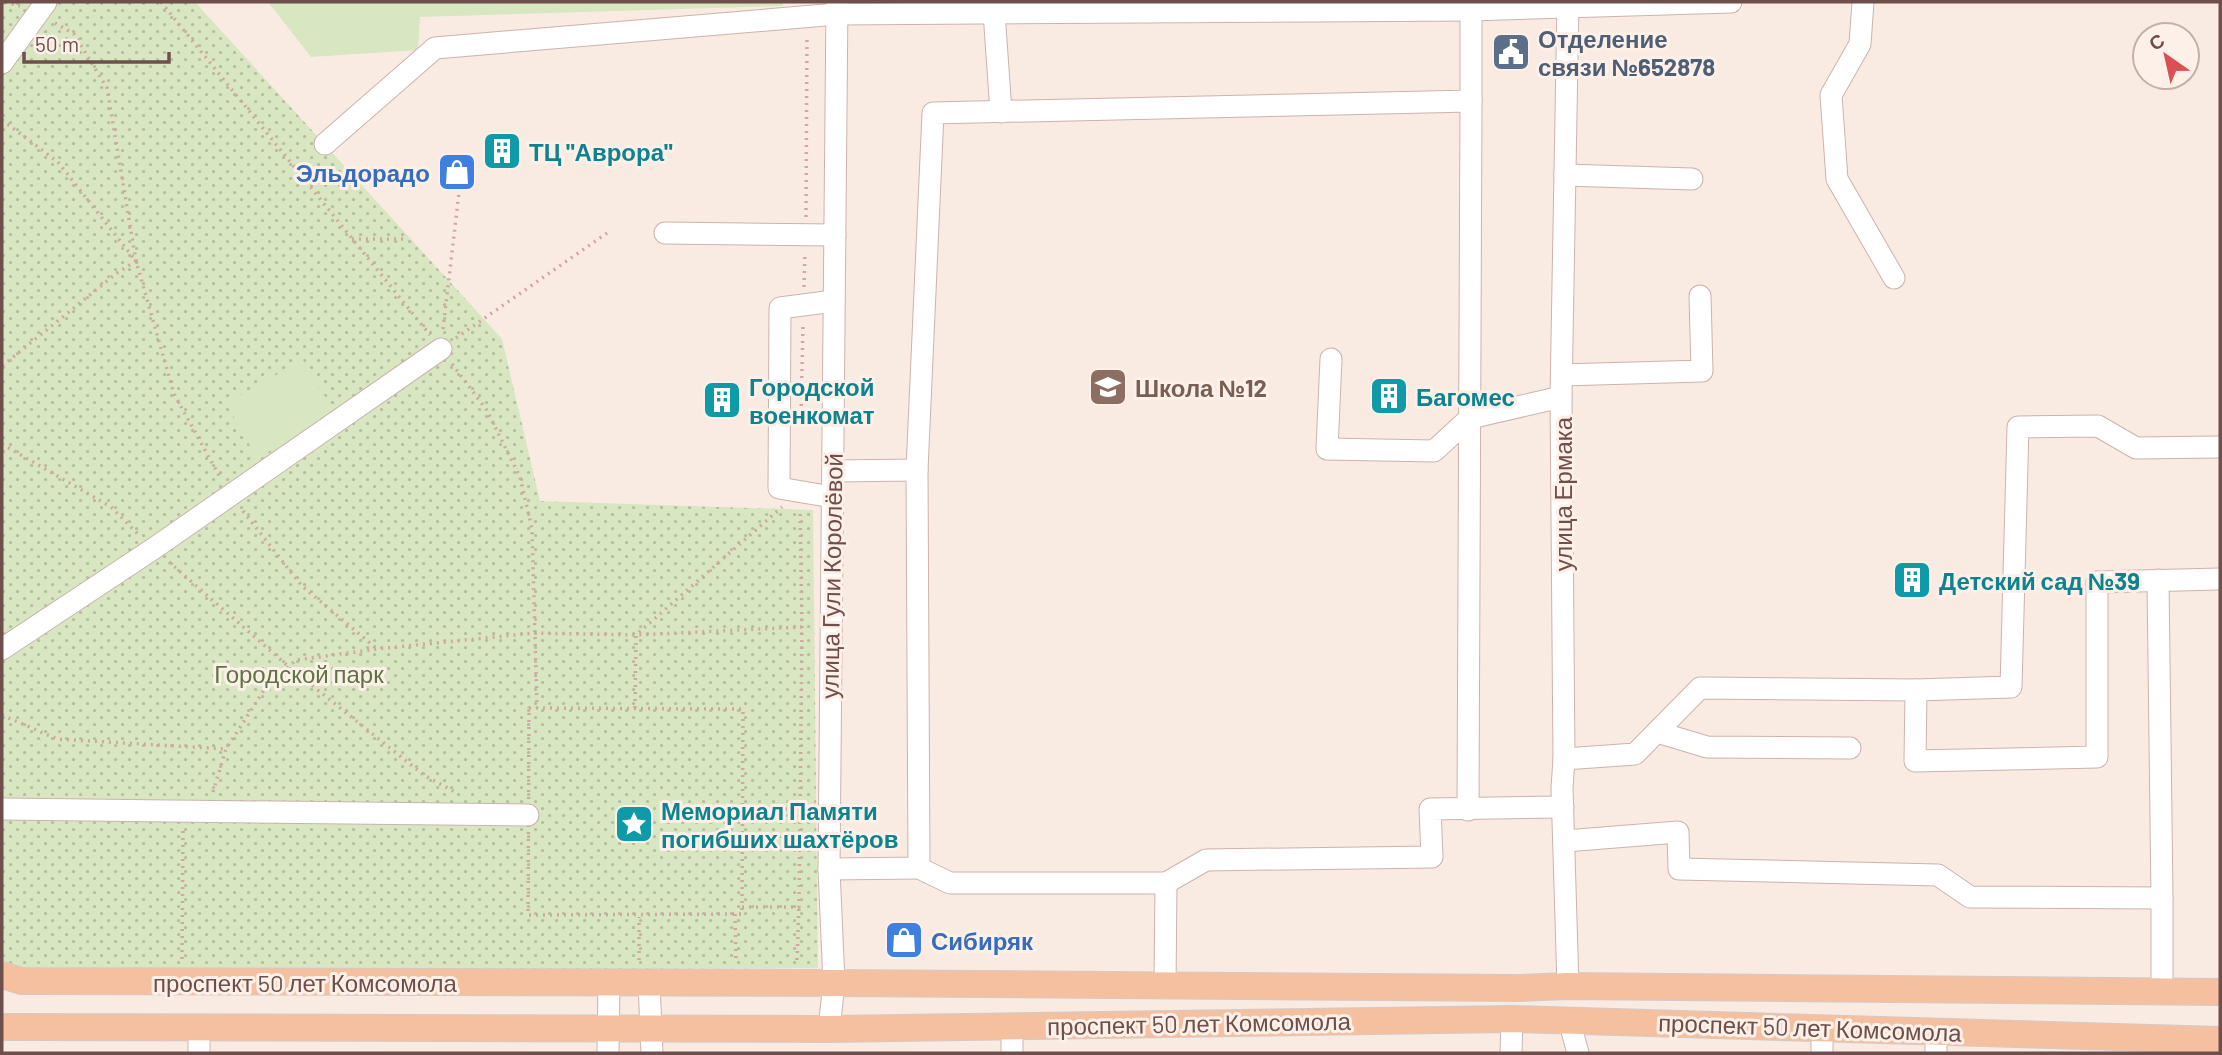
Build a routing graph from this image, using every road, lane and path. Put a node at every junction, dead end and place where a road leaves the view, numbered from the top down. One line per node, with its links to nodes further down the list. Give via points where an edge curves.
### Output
1 (5, 2): 7 (path)
2 (161, 2): 23 (path)
3 (1731, 2): 5 (street)
4 (1863, 2): 26 (street, via 1860,44 1831,95 1837,179)
5 (1629, 3): 6 (street)
6 (1568, 5): 9 (street); 17 (street, улица Ермака)
7 (42, 7): 12 (street); 25 (path, via 74,34 107,88)
8 (1160, 7): 9 (street); 11 (street)
9 (1459, 7): 13 (street)
10 (837, 8): 11 (street); 16 (street, via 435,48); 22 (street, улица Гули Королёвой)
11 (994, 12): 14 (street)
12 (2, 63)
13 (1471, 102): 14 (street); 34 (street)
14 (1001, 112): 37 (street, via 933,113)
15 (2, 120): 25 (path, via 58,162)
16 (325, 144)
17 (1565, 175): 18 (street); 32 (street, улица Ермака)
18 (1692, 179)
19 (460, 184): 29 (path)
20 (607, 233): 29 (path)
21 (665, 233): 22 (street)
22 (835, 235): 28 (street, улица Гули Королёвой)
23 (352, 239): 24 (path); 29 (path)
24 (404, 239)
25 (135, 261): 31 (path); 40 (path, via 174,394)
26 (1894, 278)
27 (1700, 296): 32 (street, via 1702,371)
28 (834, 301): 38 (street, улица Гули Королёвой); 39 (street, via 780,308 779,488)
29 (441, 349): 40 (street); 46 (path, via 486,409 520,477 532,529)
30 (1331, 359): 34 (street, via 1327,449 1434,451)
31 (2, 366)
32 (1562, 376): 33 (street, улица Ермака)
33 (1561, 397): 34 (street); 58 (street, улица Ермака)
34 (1470, 418): 65 (street)
35 (2, 444): 42 (path, via 111,507)
36 (2220, 446): 51 (street, via 2136,448 2098,426 2018,427 2011,687)
37 (917, 470): 38 (street); 69 (street)
38 (832, 471): 41 (street, улица Гули Королёвой)
39 (800, 492): 41 (street); 47 (path)
40 (230, 495): 42 (street); 49 (path, via 303,586)
41 (832, 497): 70 (street, улица Гули Королёвой)
42 (153, 549): 48 (street); 50 (path)
43 (2220, 579): 44 (street)
44 (2158, 580): 51 (street, via 2098,582 2097,757 1915,761); 72 (street)
45 (802, 628): 47 (path)
46 (534, 633): 47 (path); 49 (path); 52 (path)
47 (636, 635): 53 (path)
48 (2, 649)
49 (377, 649): 50 (path, via 296,660)
50 (289, 667): 57 (path, via 266,687); 59 (path, via 425,776)
51 (1916, 690): 55 (street, via 1700,688)
52 (537, 708): 53 (path); 67 (path, via 529,708)
53 (635, 709): 62 (path, via 743,709)
54 (2, 715): 57 (path, via 57,739)
55 (1657, 732): 56 (street, via 1707,747); 58 (street, via 1635,754)
56 (1850, 748)
57 (226, 749): 66 (path)
58 (1564, 759): 60 (street, улица Ермака)
59 (461, 795)
60 (1563, 807): 65 (street); 68 (street, улица Ермака)
61 (2, 809): 64 (street)
62 (743, 809): 63 (path); 74 (path, via 742,914)
63 (800, 809)
64 (183, 810): 66 (street); 80 (path)
65 (1468, 810): 71 (street, via 1430,810 1432,857 1206,860)
66 (207, 811): 67 (street)
67 (528, 815): 75 (path, via 528,915)
68 (1565, 841): 72 (street, via 1678,832 1679,869 1938,876 1970,897); 84 (street, улица Ермака)
69 (919, 867): 70 (street); 71 (street, via 950,883)
70 (829, 869): 82 (street, улица Гули Королёвой)
71 (1166, 883): 83 (street)
72 (2162, 898): 85 (street)
73 (799, 907): 77 (path, via 798,960)
74 (735, 914): 75 (path); 76 (path, via 736,960)
75 (639, 916): 78 (path, via 639,960)
76 (724, 960)
77 (785, 960)
78 (650, 972): 81 (main road, проспект 50 лет Комсомола); 82 (main road, проспект 50 лет Комсомола); 91 (street)
79 (2, 975): 80 (main road, проспект 50 лет Комсомола, via 21,981)
80 (181, 981): 81 (main road, проспект 50 лет Комсомола)
81 (610, 982): 95 (street)
82 (834, 983): 83 (main road, проспект 50 лет Комсомола); 92 (street)
83 (1165, 986): 84 (main road, проспект 50 лет Комсомола)
84 (1569, 986): 85 (main road, проспект 50 лет Комсомола); 88 (main road)
85 (2162, 992): 86 (main road, проспект 50 лет Комсомола)
86 (2220, 992)
87 (1512, 1019): 88 (main road, проспект 50 лет Комсомола); 89 (main road, проспект 50 лет Комсомола); 101 (street)
88 (1569, 1020): 96 (main road, проспект 50 лет Комсомола); 102 (street)
89 (1012, 1026): 92 (main road, проспект 50 лет Комсомола); 100 (street)
90 (2, 1027): 93 (main road, проспект 50 лет Комсомола)
91 (651, 1027): 92 (main road, проспект 50 лет Комсомола); 95 (main road, проспект 50 лет Комсомола); 99 (street)
92 (829, 1029)
93 (199, 1040): 95 (main road, проспект 50 лет Комсомола)
94 (2220, 1040): 98 (main road, проспект 50 лет Комсомола)
95 (608, 1041)
96 (1822, 1041): 97 (main road, проспект 50 лет Комсомола)
97 (1936, 1042): 98 (main road, проспект 50 лет Комсомола)
98 (2180, 1046)
99 (652, 1053)
100 (1012, 1053)
101 (1511, 1053)
102 (1578, 1053)

